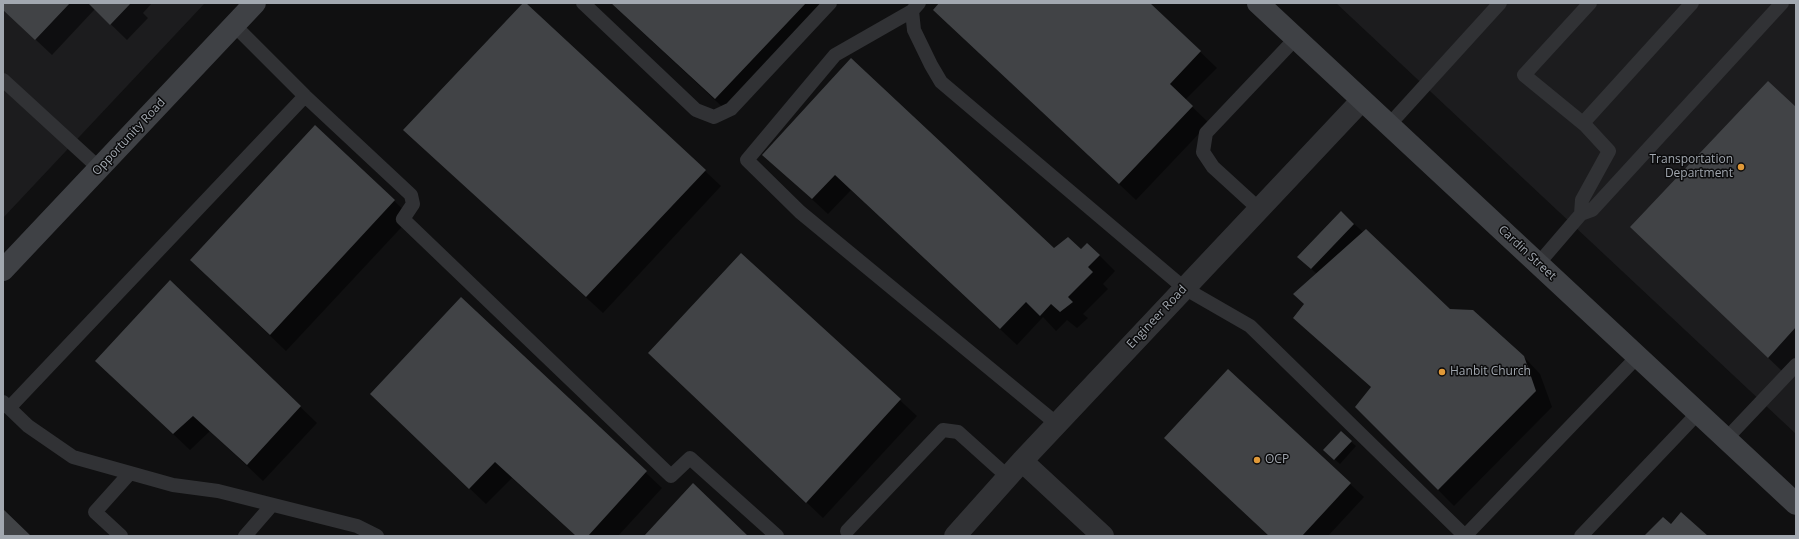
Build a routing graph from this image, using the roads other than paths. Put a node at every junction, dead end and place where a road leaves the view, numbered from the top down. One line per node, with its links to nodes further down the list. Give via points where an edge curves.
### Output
1 (255, 3): 10 (street, Opportunity Road)
2 (583, 3): 3 (lane, via 696,110 714,117 731,109)
3 (830, 3)
4 (1258, 3): 11 (street, Cardin Street)
5 (1500, 3): 16 (lane)
6 (1590, 3): 15 (lane, via 1524,75)
7 (1692, 3): 15 (lane)
8 (1782, 3): 19 (lane, via 1592,210)
9 (915, 7): 22 (lane, via 914,30 941,82); 27 (lane, via 835,55 747,160 800,212)
10 (234, 25): 13 (lane); 17 (street, Opportunity Road)
11 (1296, 38): 14 (street, Cardin Street); 18 (lane, via 1206,133 1203,152 1213,167)
12 (3, 80): 17 (lane)
13 (305, 96): 25 (lane); 37 (lane, via 411,195 413,204 403,219 671,476 690,458)
14 (1362, 100): 16 (street, Cardin Street); 18 (street, Engineer Road)
15 (1583, 123): 19 (lane, via 1609,151 1582,200)
16 (1389, 124): 20 (street, Cardin Street)
17 (99, 168): 21 (street, Opportunity Road)
18 (1259, 208): 22 (street, Engineer Road)
19 (1582, 214): 20 (lane)
20 (1538, 264): 23 (street, Cardin Street)
21 (3, 270)
22 (1184, 288): 23 (lane, via 1250,326 1465,536); 27 (street, Engineer Road)
23 (1638, 356): 26 (street, Cardin Street)
24 (1796, 365): 28 (lane)
25 (6, 405): 30 (lane, via 28,426 73,457)
26 (1698, 413): 28 (street, Cardin Street); 40 (lane)
27 (1057, 424): 29 (street, Engineer Road)
28 (1726, 439): 31 (street, Cardin Street)
29 (1015, 468): 33 (lane, via 958,432 944,430); 38 (street, Engineer Road); 39 (street)
30 (130, 473): 32 (lane, via 174,485 218,491); 34 (lane, via 94,512)
31 (1796, 504)
32 (272, 505): 35 (lane); 36 (lane, via 357,526)
33 (847, 531)
34 (121, 536)
35 (245, 536)
36 (377, 536)
37 (777, 536)
38 (955, 536)
39 (1104, 536)
40 (1581, 536)

